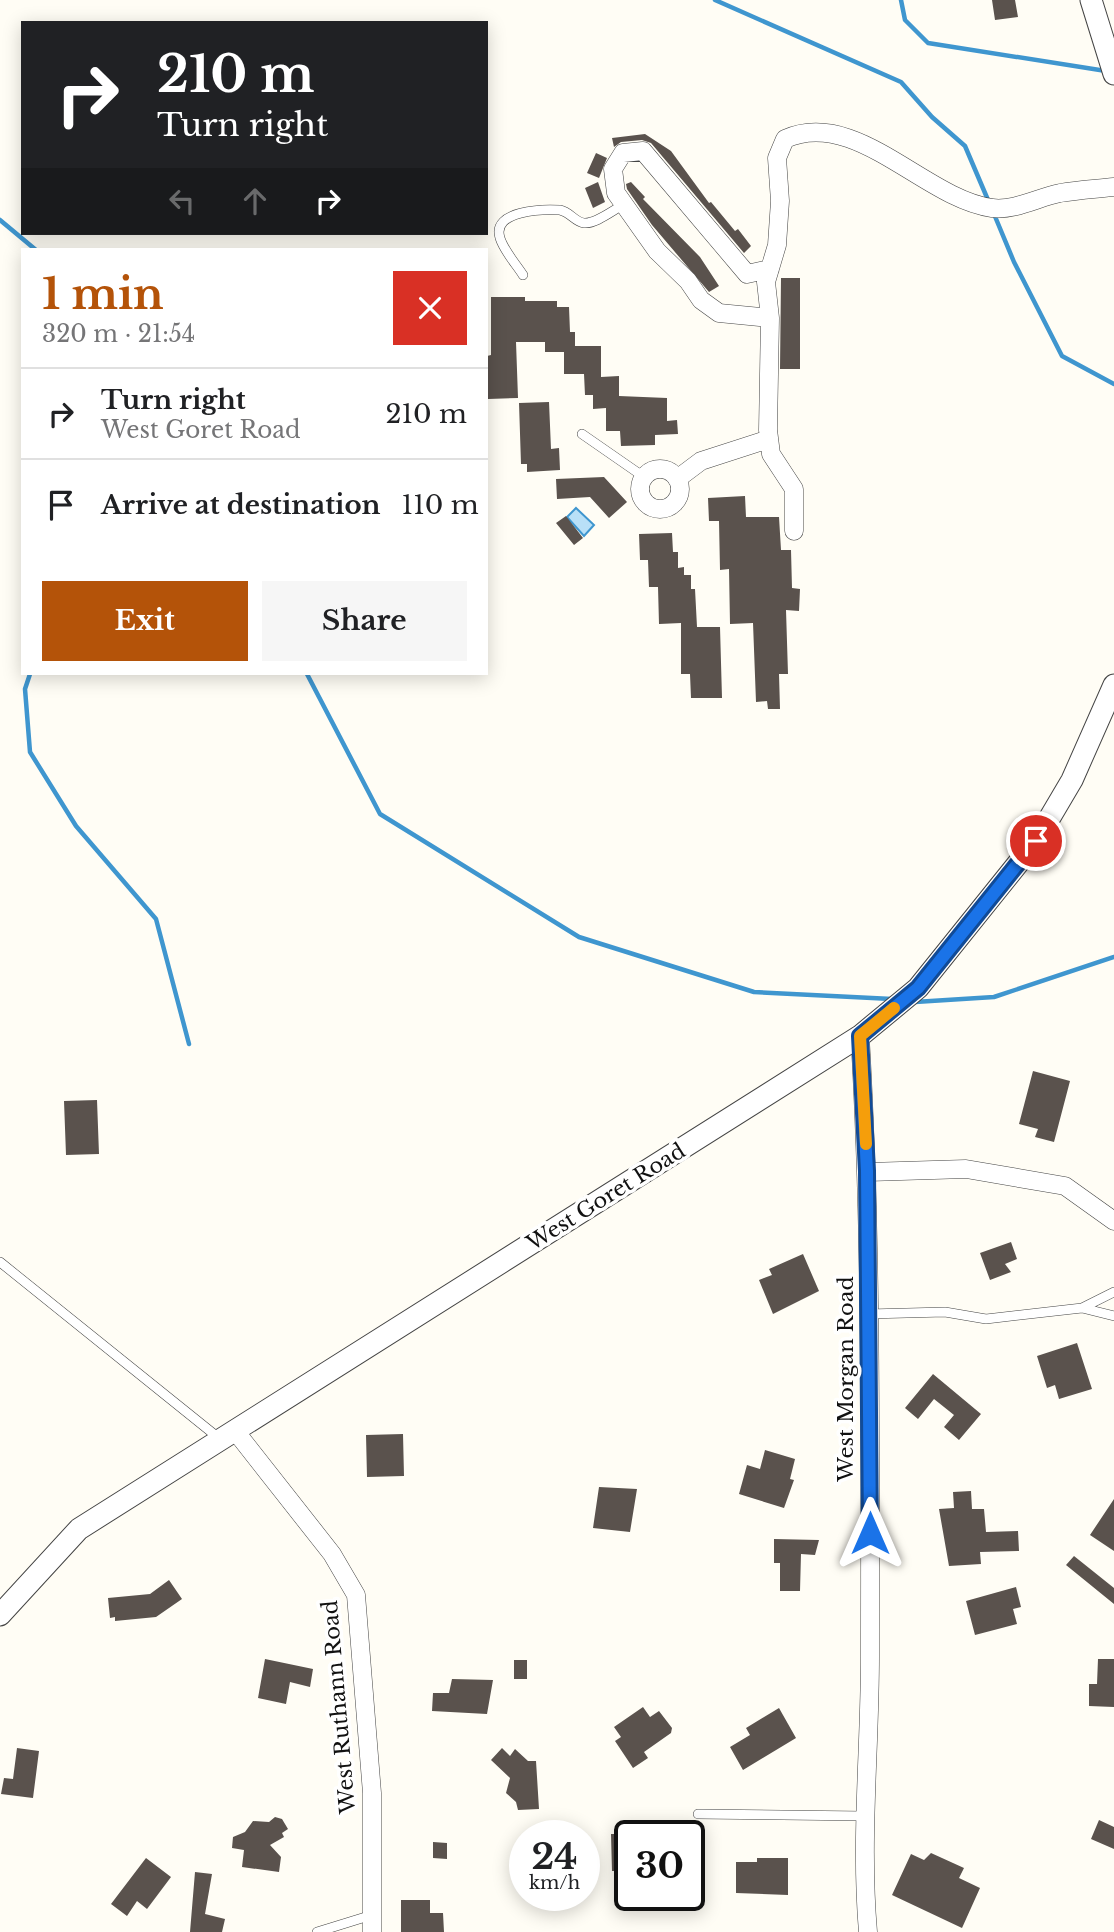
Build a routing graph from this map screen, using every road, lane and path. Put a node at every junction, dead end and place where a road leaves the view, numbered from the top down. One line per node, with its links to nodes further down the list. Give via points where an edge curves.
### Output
1 (1091, 0): 2 (street)
2 (1109, 44): 3 (street)
3 (1114, 74)
4 (1114, 187): 6 (street, via 1059,193 995,209 956,197 893,159 834,134 804,131 785,139 777,158 779,223)
5 (623, 205): 6 (street, via 616,193 613,169 624,153 643,151 747,274); 7 (lane, via 589,223 563,211 523,212 507,219 499,237); 8 (street, via 701,300 719,313)
6 (770, 270): 8 (street, via 766,282)
7 (523, 275)
8 (770, 318): 10 (street)
9 (582, 434): 11 (lane)
10 (769, 439): 12 (street, via 701,461); 13 (street, via 771,454 794,489)
11 (644, 477): 12 (street, via 661,469); 12 (street, via 641,496 655,509 668,508 678,498)
12 (677, 479)
13 (794, 531)
14 (1114, 685): 15 (street, West Goret Road, via 1072,780 1036,841 918,988)
15 (860, 1036): 16 (street, West Morgan Road); 23 (street, West Goret Road)
16 (867, 1171): 17 (street, via 966,1169 1065,1186); 21 (street, West Morgan Road)
17 (1114, 1221)
18 (0, 1262): 23 (lane)
19 (1114, 1292): 20 (lane)
20 (1082, 1308): 21 (lane, via 986,1320 946,1312); 22 (lane)
21 (868, 1314): 26 (street, West Morgan Road, via 870,1660)
22 (1114, 1316)
23 (229, 1436): 24 (street, West Goret Road, via 79,1529); 27 (street, West Ruthann Road, via 332,1554 356,1595 372,1793)
24 (0, 1615)
25 (698, 1814): 26 (lane)
26 (864, 1816): 29 (street, West Morgan Road)
27 (372, 1924): 28 (lane)
28 (317, 1932)
29 (868, 1932)

